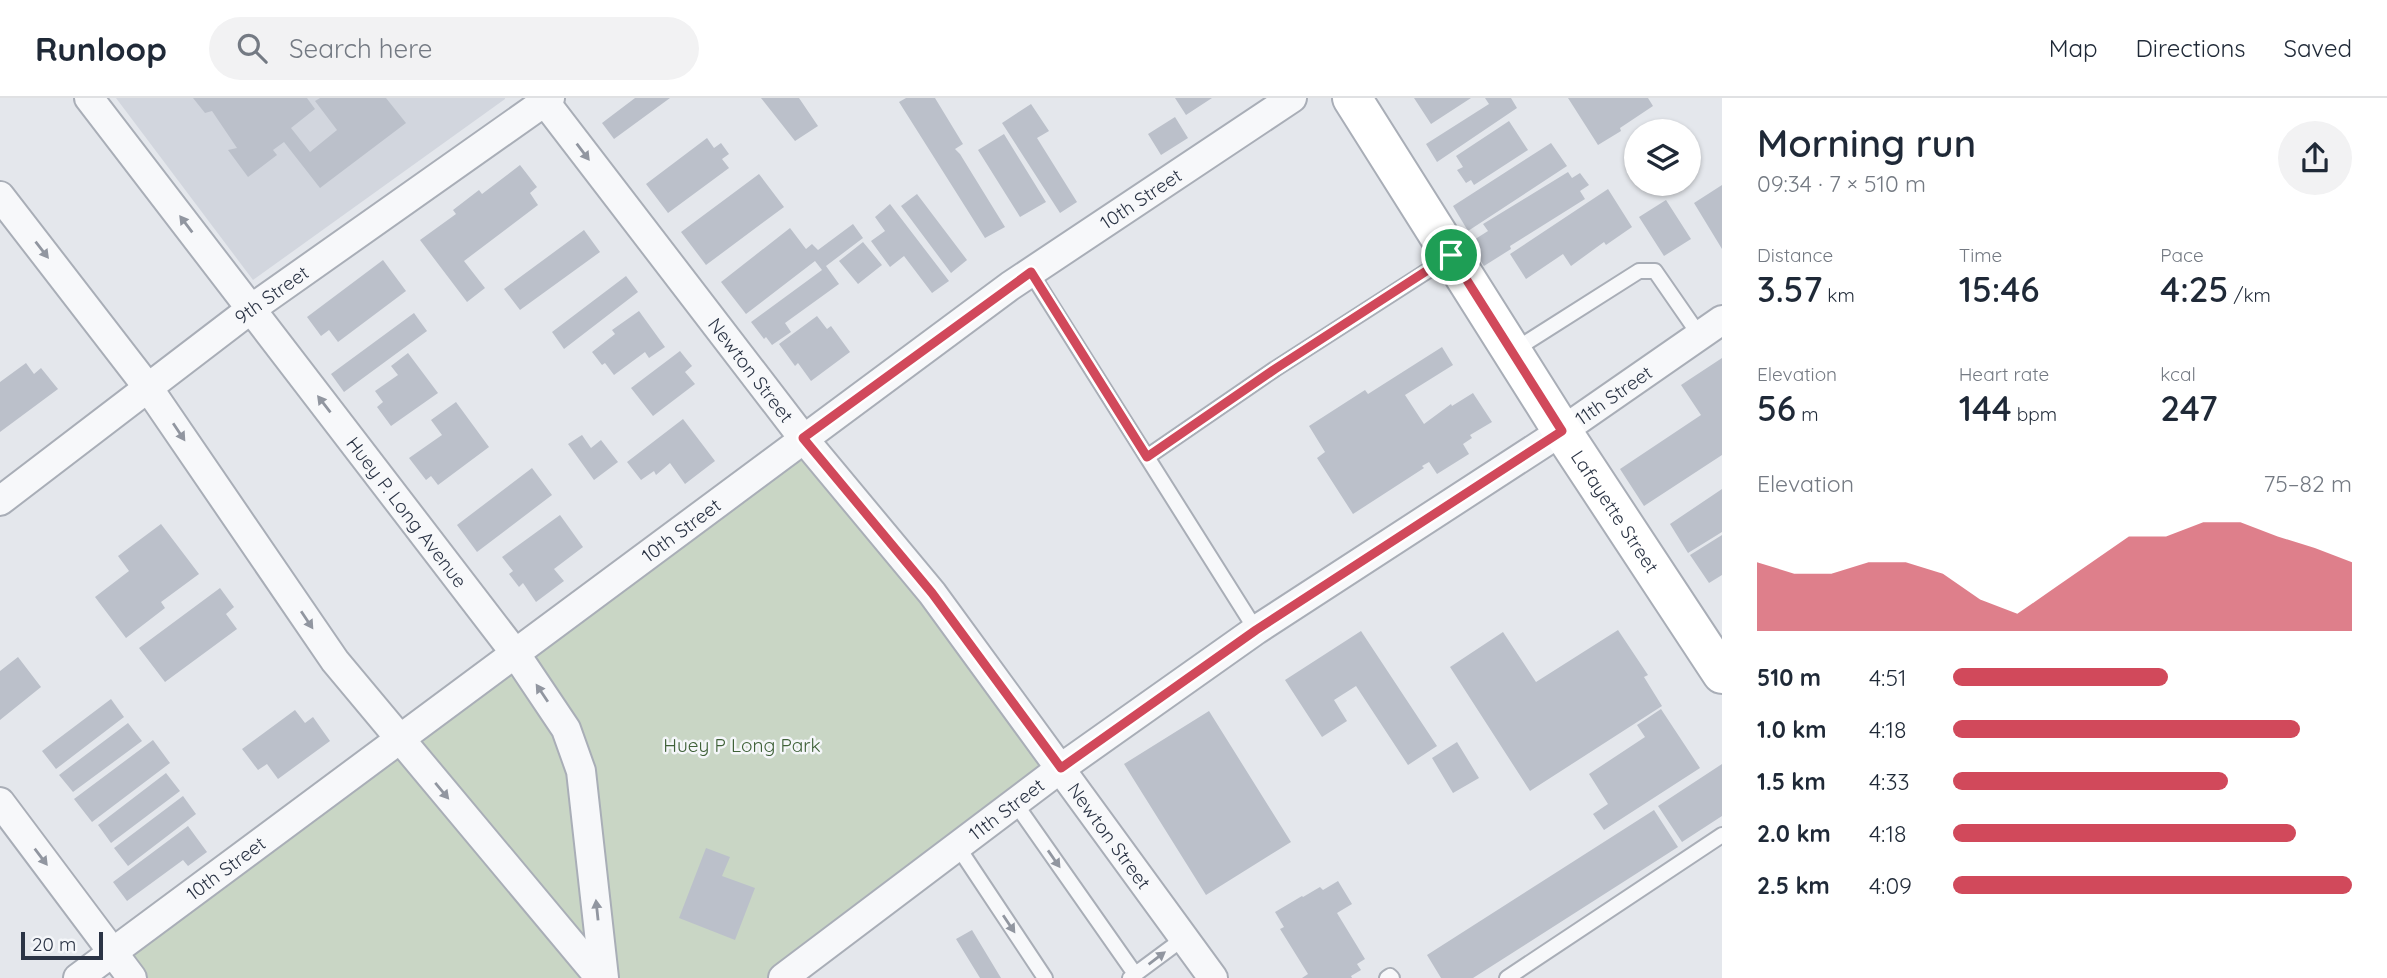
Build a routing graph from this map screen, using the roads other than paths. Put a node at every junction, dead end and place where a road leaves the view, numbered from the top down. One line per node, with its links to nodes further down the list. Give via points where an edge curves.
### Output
1 (89, 98): 8 (street, Huey P. Long Avenue, one-way to 1)
2 (1292, 98): 7 (street, 10th Street)
3 (1352, 98): 6 (main road, Lafayette Street)
4 (546, 99): 8 (street, 9th Street); 13 (street, Newton Street, one-way to 13)
5 (0, 196): 11 (street, Huey P. Long Avenue, one-way to 11)
6 (1451, 255): 10 (main road, Lafayette Street); 14 (lane)
7 (1031, 272): 13 (street, 10th Street); 14 (lane)
8 (251, 309): 11 (street, 9th Street); 17 (street, Huey P. Long Avenue, one-way to 8)
9 (1711, 328): 10 (lane, via 1655,271 1639,271); 12 (street, 11th Street)
10 (1511, 352): 12 (main road, Lafayette Street)
11 (149, 388): 15 (street, 9th Street); 19 (street, Huey P. Long Avenue, one-way to 19, via 335,661)
12 (1562, 431): 16 (street, 11th Street); 18 (main road, Lafayette Street)
13 (803, 438): 17 (street, 10th Street); 20 (street, Newton Street, via 932,593)
14 (1147, 457): 16 (lane)
15 (0, 501)
16 (1256, 630): 20 (street, 11th Street)
17 (515, 653): 19 (street, 10th Street); 30 (street, Huey P. Long Avenue, one-way to 17, via 581,771 566,729)
18 (1722, 674)
19 (398, 739): 26 (street, 10th Street); 30 (street, Huey P. Long Avenue, one-way to 30)
20 (1061, 768): 22 (street, 11th Street); 25 (street, Newton Street)
21 (0, 802): 26 (street, one-way to 26)
22 (1015, 803): 24 (street, 11th Street); 27 (lane, one-way to 27)
23 (1722, 835): 36 (lane)
24 (958, 847): 31 (street, 11th Street); 32 (lane, one-way to 32)
25 (1184, 938): 27 (lane, one-way to 25); 33 (street, Newton Street)
26 (113, 951): 28 (street, 10th Street); 29 (street)
27 (1133, 976)
28 (78, 978)
29 (132, 978)
30 (602, 978)
31 (783, 978)
32 (1045, 978)
33 (1213, 978)
34 (1387, 978): 35 (lane)
35 (1392, 978)
36 (1507, 978)

